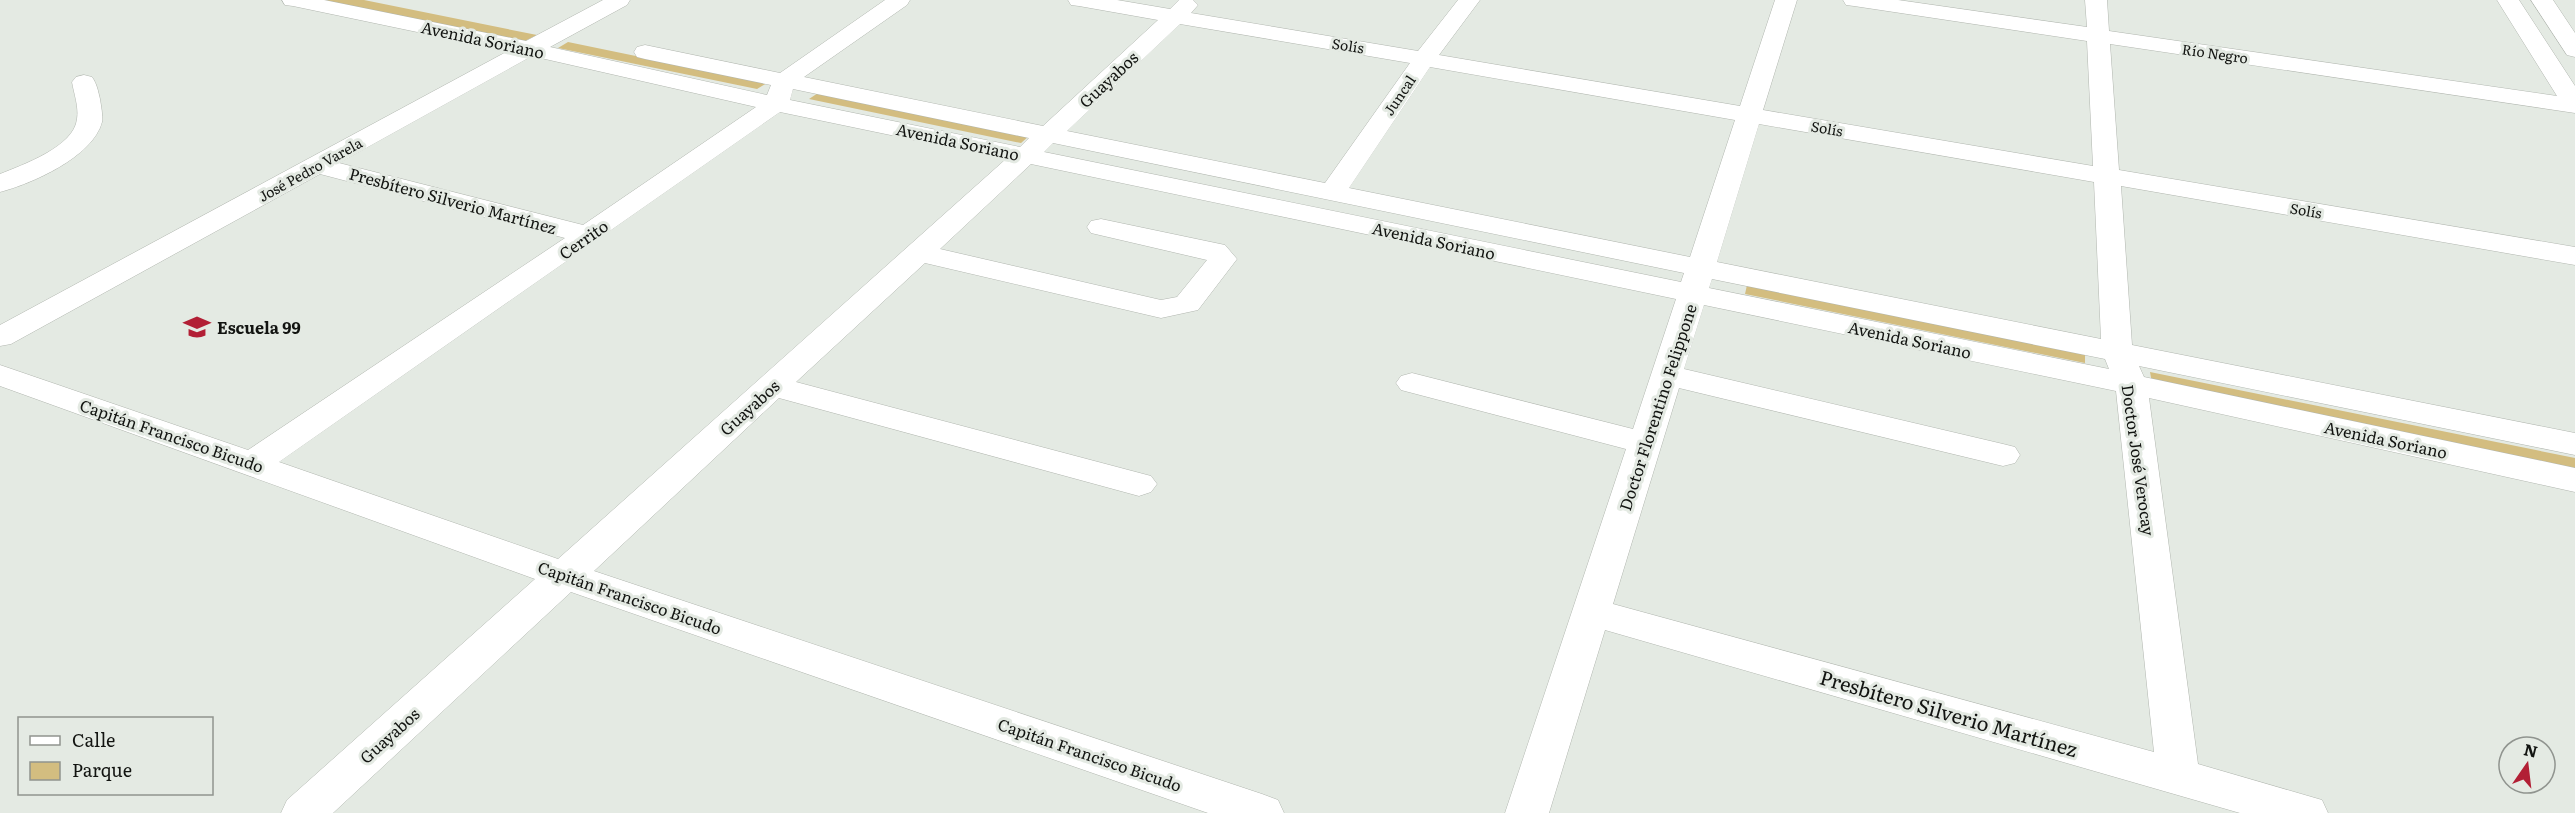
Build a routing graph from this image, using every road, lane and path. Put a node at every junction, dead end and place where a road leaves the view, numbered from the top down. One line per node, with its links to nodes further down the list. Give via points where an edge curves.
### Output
1 (293, 0): 15 (street, Avenida Soriano)
2 (389, 0): 13 (street, Avenida Soriano)
3 (619, 0): 13 (street, José Pedro Varela)
4 (898, 0): 19 (street, Cerrito)
5 (1079, 0): 12 (street, Solís)
6 (1469, 0): 17 (street, Juncal)
7 (1786, 0): 21 (street, Doctor Florentino Felippone)
8 (1854, 0): 14 (street, Río Negro)
9 (2096, 0): 14 (street, Doctor José Verocay)
10 (2508, 0): 20 (street)
11 (2542, 0): 16 (street)
12 (1184, 8): 17 (street, Solís); 22 (street, Guayabos)
13 (557, 34): 15 (street, José Pedro Varela); 19 (street, Avenida Soriano)
14 (2099, 36): 20 (street, Río Negro); 24 (street, Doctor José Verocay)
15 (530, 49): 19 (street, Avenida Soriano); 23 (street, José Pedro Varela)
16 (2575, 50)
17 (1425, 58): 21 (street, Solís); 26 (street, Juncal)
18 (84, 82): 25 (street, via 90,123 80,142)
19 (780, 92): 22 (street, Avenida Soriano); 28 (street, Cerrito)
20 (2575, 105)
21 (1749, 115): 24 (street, Solís); 31 (street, Doctor Florentino Felippone)
22 (1038, 144): 26 (street, Avenida Soriano); 29 (street, Guayabos); 31 (street, Avenida Soriano)
23 (317, 165): 28 (street, Presbítero Silverio Martínez); 32 (street, José Pedro Varela)
24 (2105, 175): 30 (street, Solís); 33 (street, Doctor José Verocay)
25 (0, 184)
26 (1333, 191): 31 (street, Avenida Soriano)
27 (1101, 227): 29 (street, via 1215,250 1223,259 1187,304 1161,309)
28 (588, 236): 42 (street, Cerrito)
29 (918, 253): 38 (street, Guayabos)
30 (2575, 256)
31 (1696, 281): 33 (street, Avenida Soriano); 35 (street, Doctor Florentino Felippone); 37 (street, Avenida Soriano)
32 (0, 337)
33 (2117, 351): 37 (street, Doctor José Verocay); 40 (street, Avenida Soriano)
34 (0, 375): 42 (street, Capitán Francisco Bicudo)
35 (1667, 375): 39 (street, Doctor Florentino Felippone); 41 (street)
36 (1412, 383): 39 (street)
37 (2131, 384): 43 (street, Avenida Soriano); 47 (street, Doctor José Verocay)
38 (772, 386): 44 (street); 45 (street, Guayabos)
39 (1645, 442): 46 (street, Doctor Florentino Felippone)
40 (2575, 444)
41 (2003, 455)
42 (252, 464): 45 (street, Capitán Francisco Bicudo)
43 (2575, 480)
44 (1139, 484)
45 (564, 575): 48 (street, Guayabos); 49 (street, Capitán Francisco Bicudo)
46 (1591, 612): 47 (street, Presbítero Silverio Martínez); 50 (street, Doctor Florentino Felippone)
47 (2178, 777): 51 (street, Presbítero Silverio Martínez)
48 (303, 813)
49 (1262, 813)
50 (1527, 813)
51 (2306, 813)

